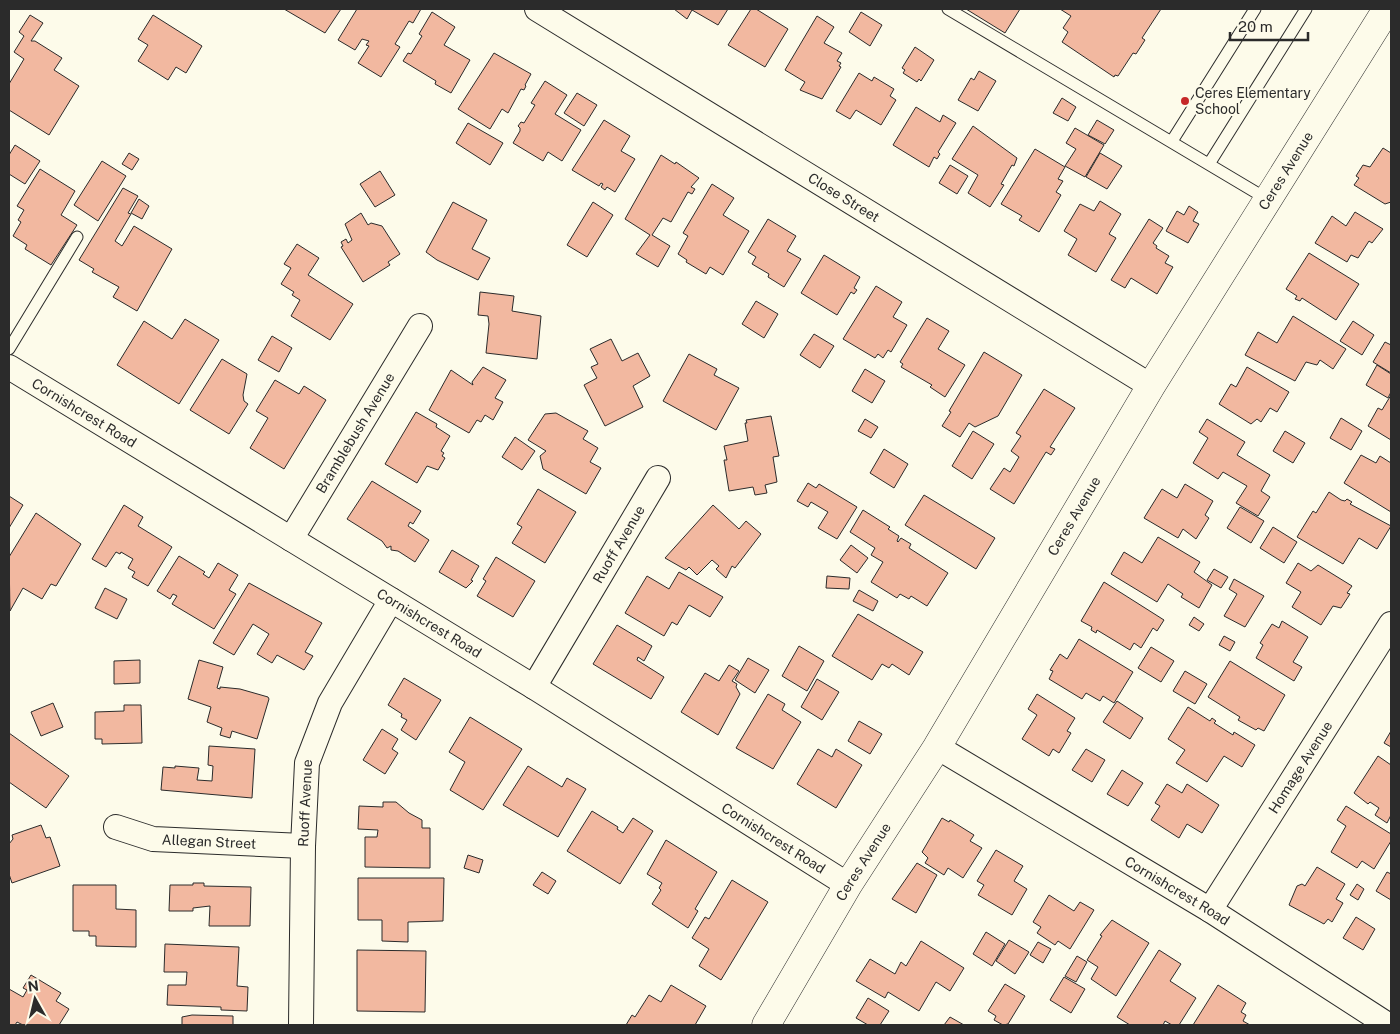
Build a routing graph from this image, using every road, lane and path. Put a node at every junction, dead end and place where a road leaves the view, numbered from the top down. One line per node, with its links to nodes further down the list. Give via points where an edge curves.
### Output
1 (537, 9): 13 (street, Close Street)
2 (948, 9): 6 (lane)
3 (1255, 9): 6 (lane)
4 (1306, 9): 7 (lane)
5 (1386, 19): 8 (street, Ceres Avenue)
6 (1172, 141): 7 (lane)
7 (1209, 164): 8 (lane)
8 (1267, 199): 13 (street, Ceres Avenue)
9 (77, 237): 11 (lane)
10 (420, 326): 15 (street, Bramblebush Avenue)
11 (9, 349)
12 (9, 367): 15 (street, Cornishcrest Road)
13 (1151, 386): 19 (street, Ceres Avenue)
14 (658, 478): 18 (street, Ruoff Avenue)
15 (291, 539): 16 (street, Cornishcrest Road)
16 (391, 600): 18 (street, Cornishcrest Road); 21 (street, Ruoff Avenue, via 330,703 307,763)
17 (1391, 624): 23 (street, Homage Avenue)
18 (534, 687): 22 (street, Cornishcrest Road)
19 (937, 747): 22 (street, Ceres Avenue); 23 (street, Cornishcrest Road)
20 (116, 827): 21 (street, Allegan Street, via 154,839)
21 (303, 846): 24 (street, Ruoff Avenue)
22 (848, 885): 25 (street, Ceres Avenue)
23 (1210, 910): 26 (street, Cornishcrest Road)
24 (302, 1025)
25 (766, 1025)
26 (1388, 1025)

